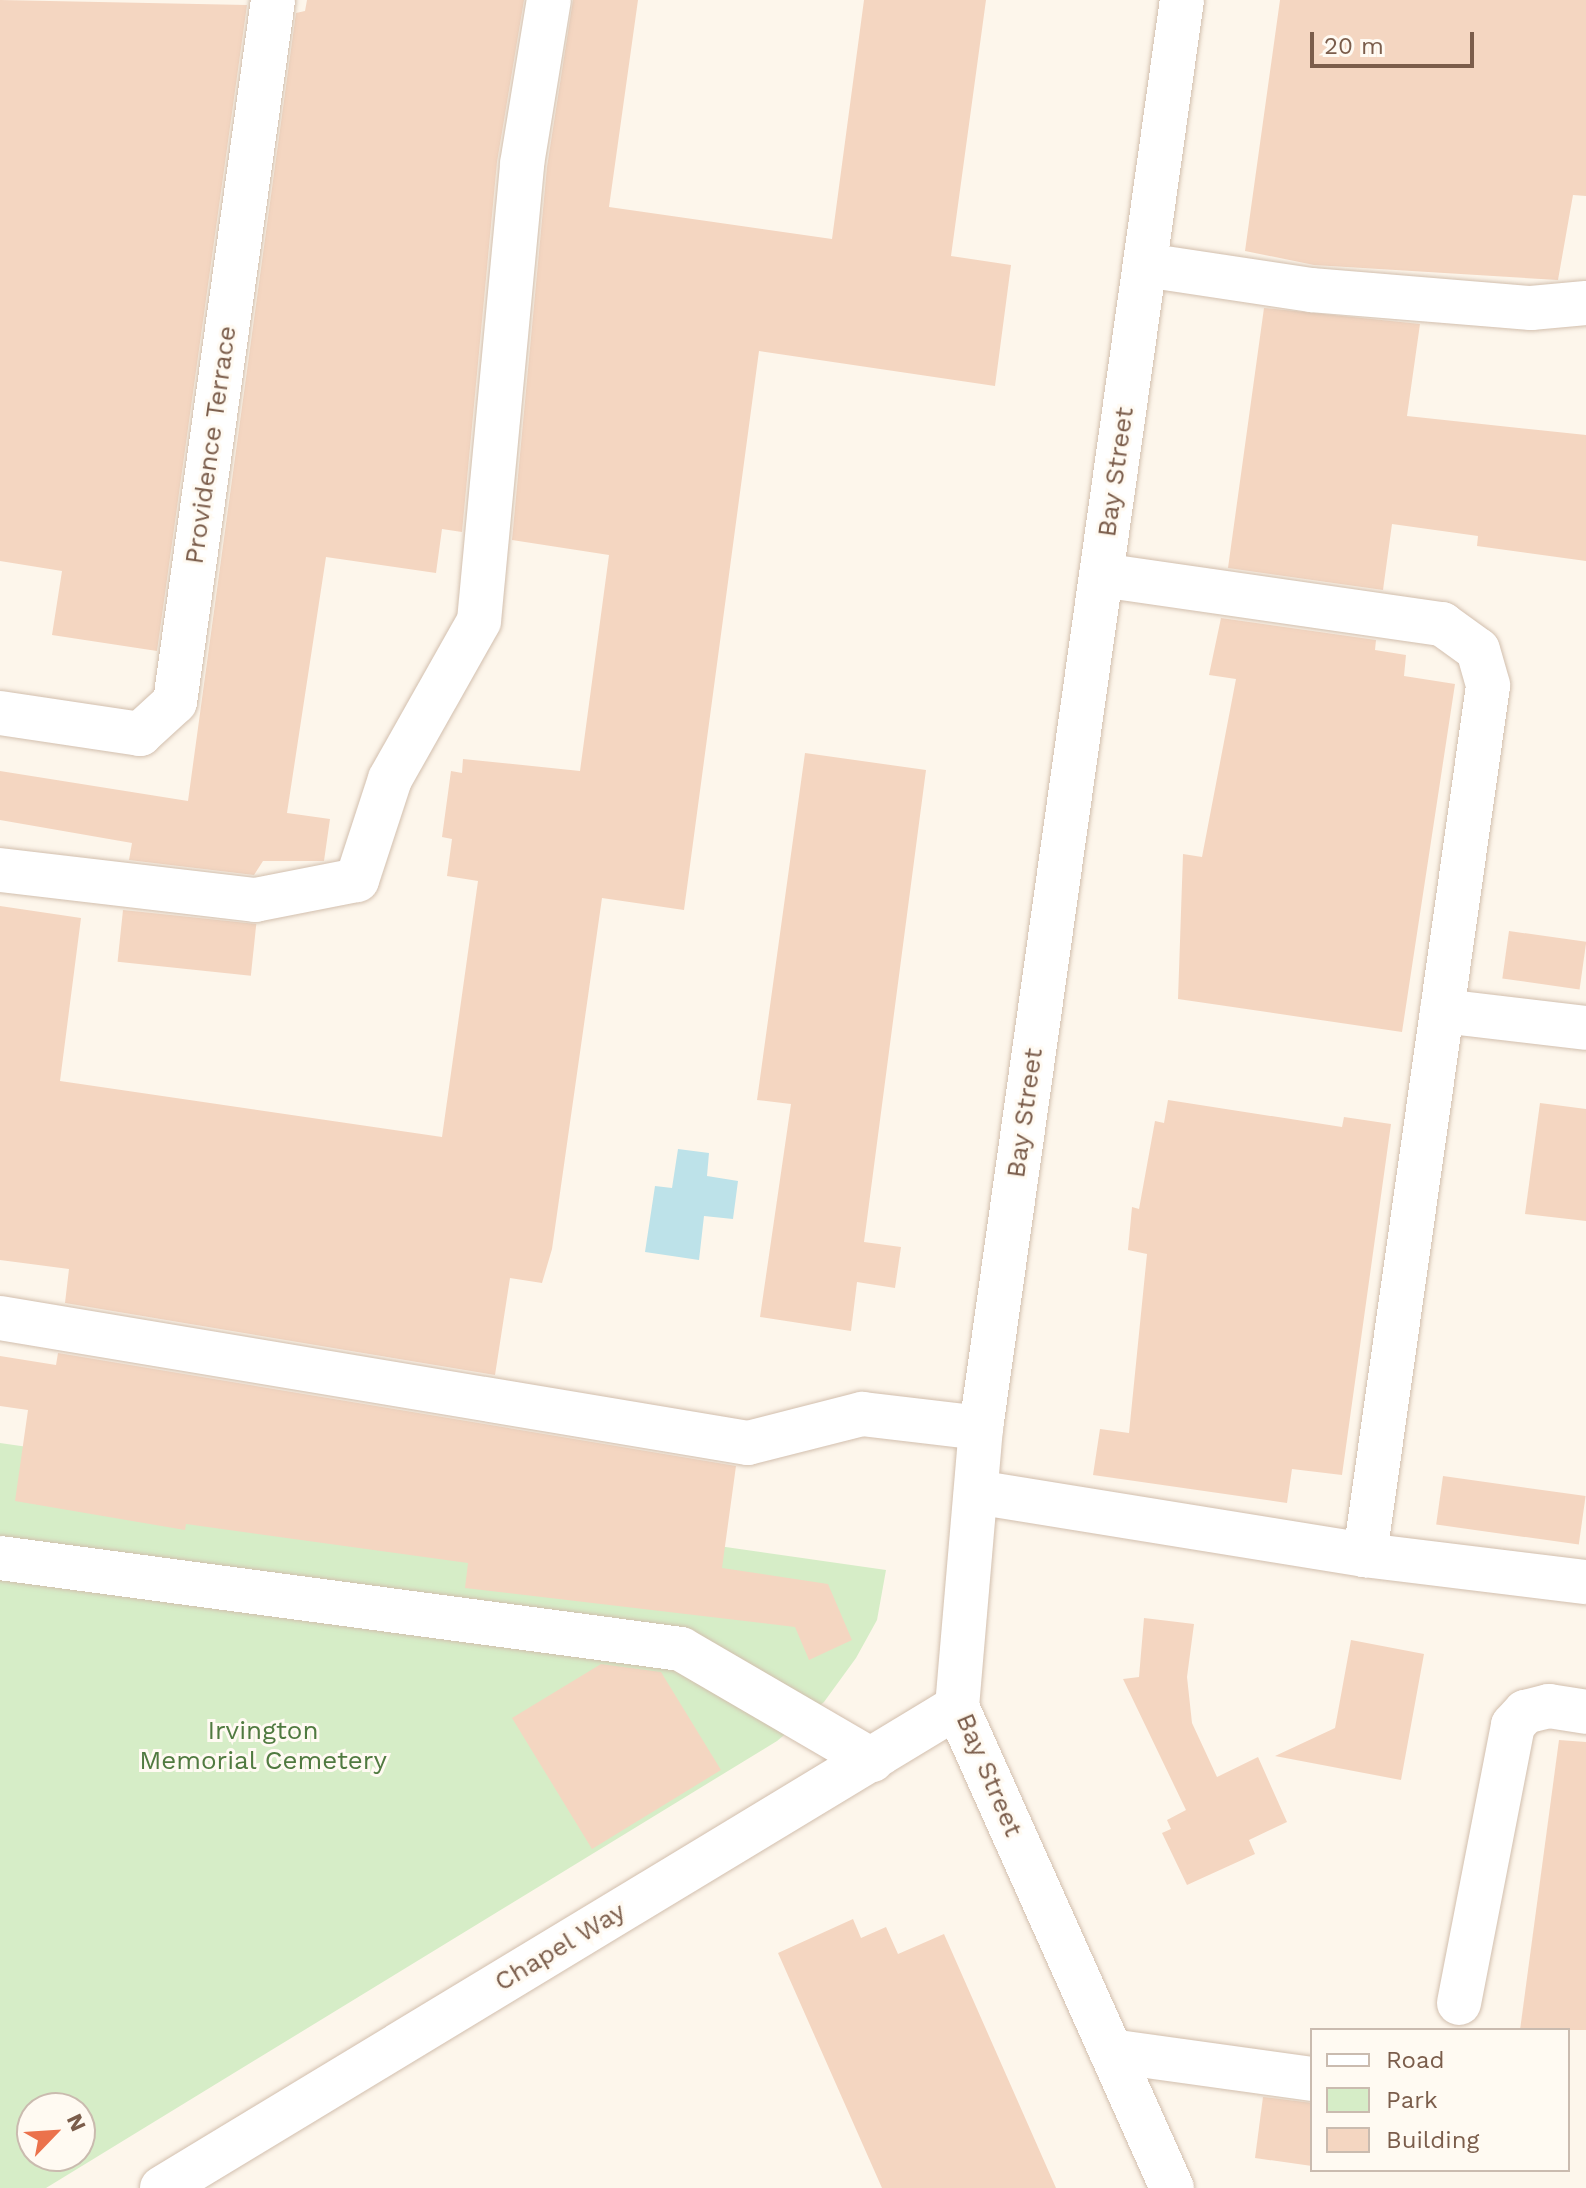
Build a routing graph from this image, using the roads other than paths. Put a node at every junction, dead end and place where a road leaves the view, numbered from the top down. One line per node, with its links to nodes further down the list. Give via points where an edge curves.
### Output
1 (273, 0): 7 (street, Providence Terrace, via 175,702 140,734)
2 (549, 0): 8 (street, via 522,164 479,621 390,779 357,880 255,900)
3 (1182, 0): 4 (street, Bay Street)
4 (1145, 265): 5 (street, via 1311,290 1531,308); 6 (street, Bay Street)
5 (1586, 303)
6 (1101, 575): 9 (street, via 1442,624 1478,650 1488,686); 12 (street, Bay Street)
7 (0, 713)
8 (0, 870)
9 (1442, 1011): 10 (street); 14 (street)
10 (1586, 1028)
11 (0, 1318): 12 (street, via 748,1443 862,1414)
12 (981, 1428): 13 (street, Bay Street)
13 (976, 1492): 14 (street); 17 (street, Bay Street)
14 (1365, 1555): 16 (street)
15 (0, 1558): 19 (street, via 681,1649)
16 (1586, 1582)
17 (957, 1707): 19 (street, Chapel Way); 21 (street, Bay Street)
18 (1586, 1712): 20 (street, via 1549,1706 1525,1712 1513,1725)
19 (872, 1760): 23 (street, Chapel Way)
20 (1459, 2003)
21 (1111, 2051): 22 (street); 25 (street, Bay Street)
22 (1310, 2079)
23 (205, 2176): 24 (street, Chapel Way)
24 (162, 2188)
25 (1172, 2188)

